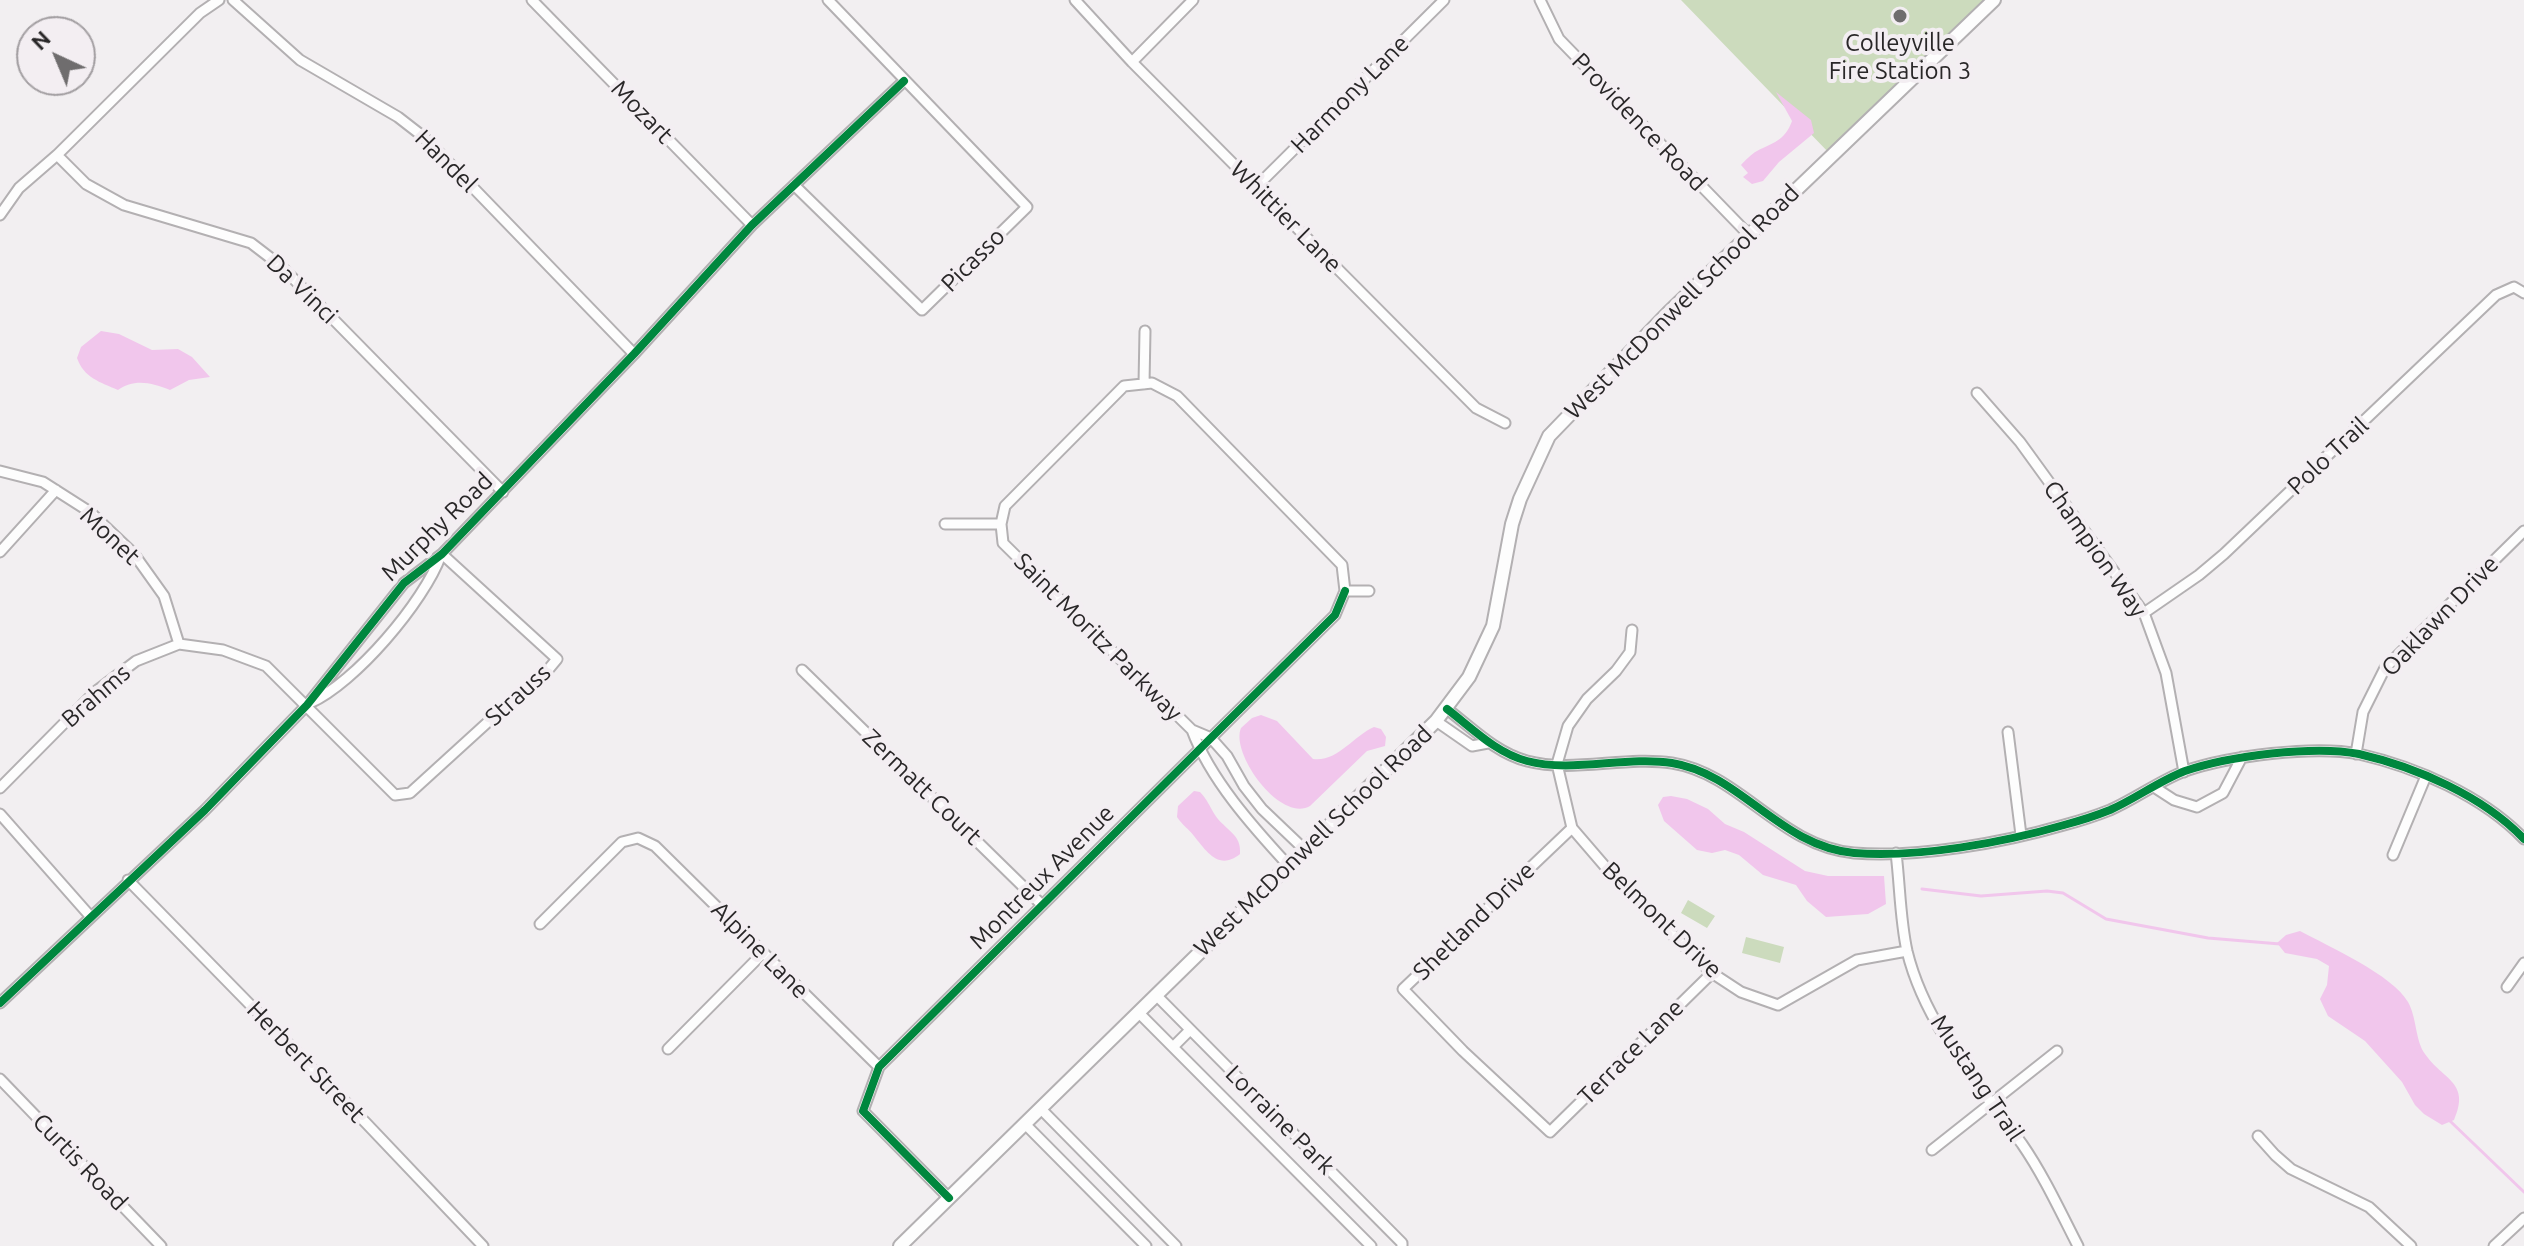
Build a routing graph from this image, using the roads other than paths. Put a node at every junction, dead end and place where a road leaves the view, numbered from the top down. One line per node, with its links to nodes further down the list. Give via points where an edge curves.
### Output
1 (219, 0): 12 (street)
2 (233, 0): 20 (street, Handel, via 300,60 425,138)
3 (532, 0): 16 (street, Mozart)
4 (828, 0): 11 (street)
5 (1075, 0): 10 (street, Whittier Lane)
6 (1193, 0): 10 (street)
7 (1444, 0): 14 (street, Harmony Lane)
8 (1540, 0): 17 (street, Providence Road, via 1562,42)
9 (1994, 0): 17 (main road, West McDonwell School Road)
10 (1132, 62): 14 (street, Whittier Lane)
11 (904, 81): 13 (street, Murphy Road); 13 (street, Picasso, via 1027,207 922,310)
12 (57, 155): 15 (street, via 19,188); 26 (street, Da Vinci, via 86,184 124,205 251,243 281,266)
13 (794, 185): 16 (street, Murphy Road)
14 (1256, 187): 23 (street, Whittier Lane, via 1476,408)
15 (0, 215)
16 (752, 225): 20 (street, Murphy Road)
17 (1749, 235): 39 (main road, West McDonwell School Road, via 1549,436 1512,524 1493,626)
18 (2524, 293): 34 (street, Polo Trail, via 2514,287 2496,295 2224,554)
19 (1145, 331): 21 (street)
20 (634, 354): 26 (street, Murphy Road)
21 (1144, 384): 28 (street, Saint Moritz Parkway, via 1124,386 1005,506); 32 (street, via 1177,396 1342,565)
22 (1977, 393): 34 (street, Champion Way, via 2020,442)
23 (1505, 423)
24 (0, 471): 25 (street, Monet)
25 (56, 490): 30 (street); 36 (street, Monet, via 90,512 134,554 164,596)
26 (503, 492): 31 (street, Murphy Road)
27 (945, 524): 28 (street)
28 (1001, 524): 41 (street, Saint Moritz Parkway, via 1003,543)
29 (2524, 531): 46 (street, Oaklawn Drive, via 2385,668 2363,712)
30 (0, 552)
31 (442, 554): 38 (street, Murphy Road, via 404,583); 38 (street, Murphy Road, via 420,594 377,648 329,694); 53 (street, Strauss, via 557,659 410,793)
32 (1345, 591): 33 (street); 43 (street, Montreux Avenue, via 1335,615)
33 (1369, 591)
34 (2144, 613): 49 (street, Champion Way, via 2166,673)
35 (1632, 630): 48 (street, via 1630,652 1568,726)
36 (179, 644): 38 (street, Brahms, via 223,650 266,666); 52 (street, Brahms, via 136,661 95,692)
37 (802, 670): 63 (street, Zermatt Court)
38 (307, 705): 53 (street, Brahms); 62 (street, Murphy Road)
39 (1447, 709): 40 (main road, West McDonwell School Road); 44 (street)
40 (1436, 721): 44 (street, via 1472,746); 58 (main road, West McDonwell School Road)
41 (1192, 730): 43 (street, Saint Moritz Parkway); 45 (street, Saint Moritz Parkway)
42 (2008, 732): 56 (street)
43 (1211, 738): 45 (street, Montreux Avenue); 58 (street, via 1262,809)
44 (1488, 743): 48 (street, via 1526,761)
45 (1199, 749): 61 (street, Saint Moritz Parkway, via 1245,819); 63 (street, Montreux Avenue)
46 (2356, 754): 47 (street); 50 (street)
47 (2242, 757): 49 (street); 51 (street, via 2223,793 2197,807)
48 (1557, 764): 55 (street, Belmont Drive); 59 (street, via 1674,763 1714,778 1787,830 1830,849)
49 (2184, 772): 51 (street)
50 (2426, 776): 57 (street, via 2473,800); 60 (street)
51 (2154, 787): 56 (street, via 2110,810)
52 (0, 788)
53 (395, 795)
54 (0, 814): 64 (street)
55 (1572, 828): 69 (street, Belmont Drive, via 1652,917); 83 (street, Shetland Drive, via 1403,989)
56 (2021, 835): 59 (street)
57 (2524, 839)
58 (1305, 850): 61 (main road, West McDonwell School Road)
59 (1896, 853): 66 (street, Mustang Trail)
60 (2393, 855)
61 (1288, 865): 71 (main road, West McDonwell School Road)
62 (128, 880): 64 (street, Murphy Road); 92 (street, Herbert Street)
63 (1042, 905): 78 (street, Montreux Avenue)
64 (90, 916): 72 (street, Murphy Road)
65 (540, 924): 67 (street, Alpine Lane, via 622,842 638,838 655,846)
66 (1907, 951): 69 (street, Belmont Drive, via 1857,960 1778,1005 1741,992); 80 (street, Mustang Trail, via 1934,1019)
67 (762, 954): 76 (street); 78 (street, Alpine Lane)
68 (2524, 963): 70 (street)
69 (1712, 973): 83 (street, Terrace Lane)
70 (2507, 987)
71 (1156, 995): 73 (main road, West McDonwell School Road); 74 (street, Lorraine Park)
72 (0, 1003)
73 (1138, 1012): 75 (street, Lorraine Park); 81 (main road, West McDonwell School Road)
74 (1190, 1030): 75 (street); 96 (street, Lorraine Park)
75 (1173, 1047): 95 (street, Lorraine Park)
76 (668, 1049)
77 (2057, 1051): 80 (street)
78 (879, 1067): 88 (street, Montreux Avenue, via 863,1111)
79 (0, 1079): 91 (street, Curtis Road)
80 (1990, 1105): 86 (street); 97 (street, Mustang Trail, via 2022,1144)
81 (1040, 1108): 82 (main road, West McDonwell School Road); 85 (street)
82 (1024, 1123): 87 (street); 88 (main road, West McDonwell School Road)
83 (1550, 1132)
84 (2258, 1136): 98 (street, via 2291,1169 2369,1207)
85 (1077, 1146): 87 (street); 94 (street)
86 (1932, 1150)
87 (1062, 1161): 93 (street)
88 (949, 1198): 90 (main road, West McDonwell School Road)
89 (2524, 1218): 99 (street)
90 (906, 1244)
91 (161, 1246)
92 (483, 1246)
93 (1146, 1246)
94 (1176, 1246)
95 (1371, 1246)
96 (1402, 1246)
97 (2078, 1246)
98 (2411, 1246)
99 (2494, 1246)

